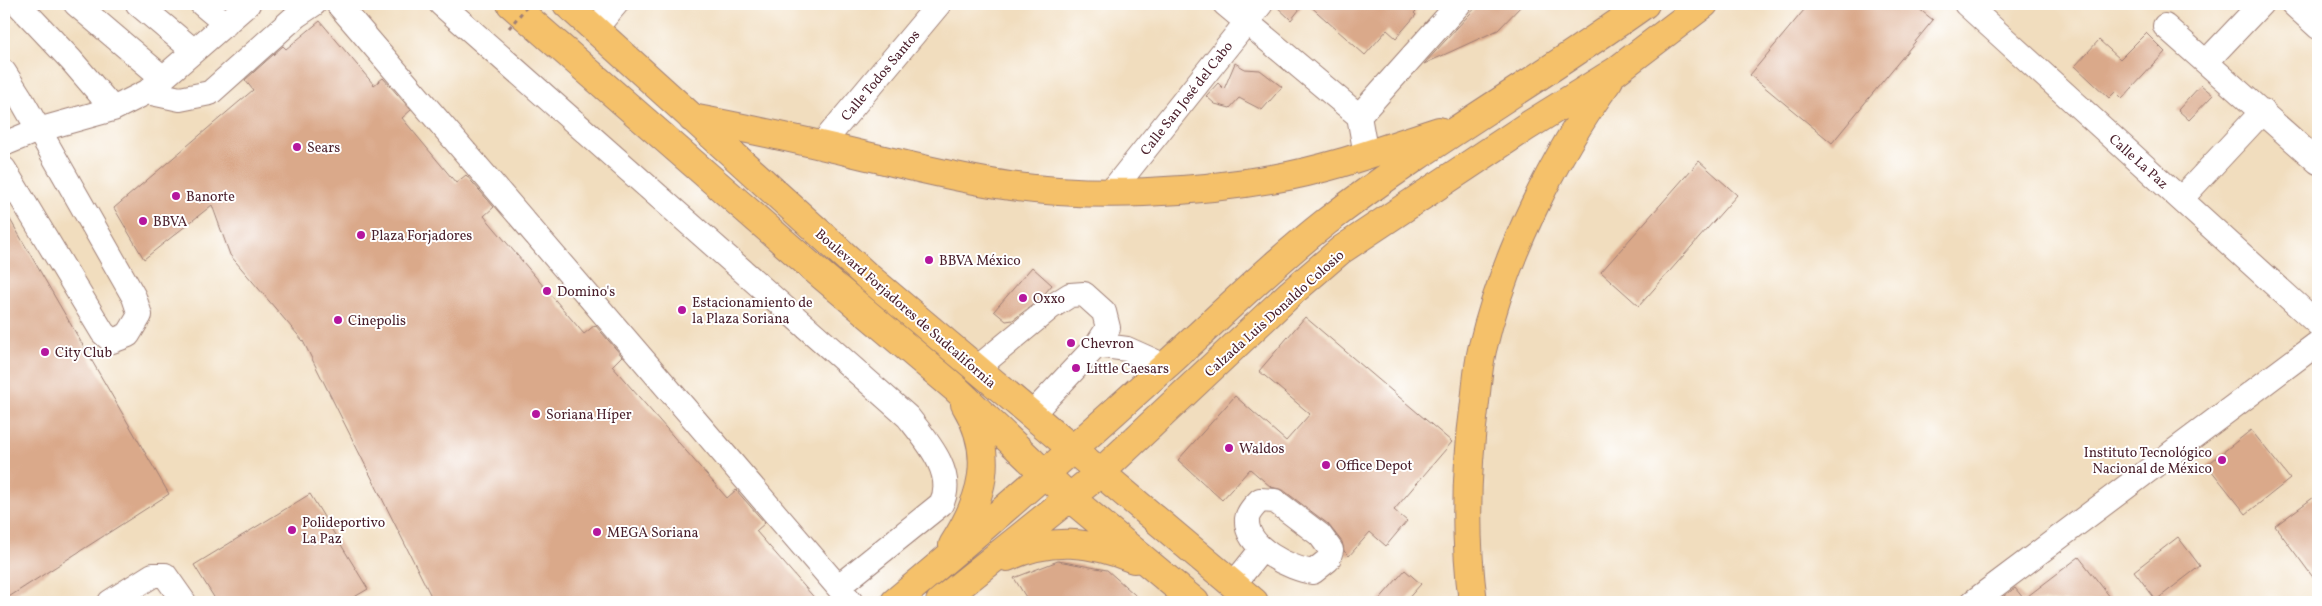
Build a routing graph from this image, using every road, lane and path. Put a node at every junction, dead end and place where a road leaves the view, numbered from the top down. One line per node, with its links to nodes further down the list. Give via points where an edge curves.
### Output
1 (18, 4): 32 (street)
2 (76, 4): 31 (street)
3 (138, 4): 27 (street)
4 (202, 4): 23 (street)
5 (248, 4): 23 (street)
6 (314, 4): 31 (street, via 296,16 210,93 180,99)
7 (338, 4): 64 (street)
8 (441, 4): 64 (street, via 908,417 935,451 947,486 941,504)
9 (529, 4): 21 (path, bridge)
10 (566, 4): 26 (main road, Boulevard Forjadores de Sudcalifornia)
11 (616, 4): 26 (street)
12 (939, 4): 39 (street, Calle Todos Santos)
13 (1225, 4): 22 (street)
14 (1261, 4): 22 (street, Calle San José del Cabo)
15 (1459, 4): 34 (street)
16 (1645, 4): 36 (main road)
17 (1704, 4): 29 (main road, Calzada Luis Donaldo Colosio)
18 (1966, 4): 46 (street, Calle La Paz)
19 (2262, 4): 28 (street)
20 (2293, 4): 25 (street)
21 (510, 16): 45 (main road, Boulevard Forjadores de Sudcalifornia)
22 (1246, 22): 34 (street); 44 (street, Calle San José del Cabo)
23 (226, 24): 27 (street)
24 (2165, 26): 28 (street)
25 (2318, 27)
26 (595, 29): 35 (main road, Boulevard Forjadores de Sudcalifornia)
27 (194, 51): 31 (street)
28 (2206, 62): 33 (street)
29 (1616, 71): 57 (main road, Calzada Luis Donaldo Colosio, via 1342,250 1291,293); 72 (main road, via 1549,174 1511,261 1482,350 1468,450 1466,538)
30 (4, 72): 37 (street)
31 (155, 85): 32 (street)
32 (113, 109): 37 (street)
33 (2263, 111): 42 (street); 46 (street)
34 (1359, 116): 41 (street)
35 (691, 118): 39 (main road); 40 (main road, Boulevard Forjadores de Sudcalifornia)
36 (1471, 121): 41 (main road); 52 (main road, via 1402,166 1326,223 1267,272)
37 (38, 130): 38 (street); 43 (street, via 134,297 140,315 128,335 112,341 103,333)
38 (4, 144)
39 (821, 146): 44 (main road, via 966,179 1012,186)
40 (724, 147): 45 (main road, via 748,186 747,195 739,200); 48 (main road, Boulevard Forjadores de Sudcalifornia)
41 (1366, 155): 44 (main road, via 1278,178 1186,189)
42 (2318, 162)
43 (4, 169)
44 (1110, 192)
45 (734, 198): 47 (main road, Boulevard Forjadores de Sudcalifornia)
46 (2181, 199): 49 (street, Calle La Paz)
47 (813, 268): 48 (main road, via 813,253 823,249); 54 (main road, Boulevard Forjadores de Sudcalifornia)
48 (867, 276): 53 (main road, Boulevard Forjadores de Sudcalifornia)
49 (2315, 321)
50 (1097, 345): 52 (street, via 1128,349); 53 (street, via 1108,328 1104,312 1084,294 1070,295); 55 (street)
51 (2315, 352): 73 (street)
52 (1165, 366): 56 (main road)
53 (976, 369): 55 (main road, Boulevard Forjadores de Sudcalifornia)
54 (954, 388): 58 (main road, Boulevard Forjadores de Sudcalifornia); 61 (main road, via 975,422 984,456 982,486 967,524)
55 (1031, 415): 56 (main road, Boulevard Forjadores de Sudcalifornia)
56 (1072, 450): 57 (main road, Boulevard Forjadores de Sudcalifornia); 58 (main road)
57 (1100, 473): 59 (main road, Calzada Luis Donaldo Colosio); 65 (main road, Boulevard Forjadores de Sudcalifornia)
58 (1046, 474): 59 (main road, Boulevard Forjadores de Sudcalifornia); 61 (main road)
59 (1069, 497): 62 (main road, Boulevard Forjadores de Sudcalifornia); 63 (main road, Calzada Luis Donaldo Colosio)
60 (1262, 549): 65 (street)
61 (942, 563): 69 (main road)
62 (1152, 566): 63 (main road, via 1108,548 1058,543 1022,550); 71 (main road, Boulevard Forjadores de Sudcalifornia)
63 (976, 572): 70 (main road, Calzada Luis Donaldo Colosio)
64 (845, 594)
65 (1243, 594)
66 (135, 596): 67 (street); 68 (street, via 152,575 165,576)
67 (110, 602)
68 (184, 602)
69 (895, 602)
70 (940, 602)
71 (1195, 602)
72 (1473, 602)
73 (1973, 602)

